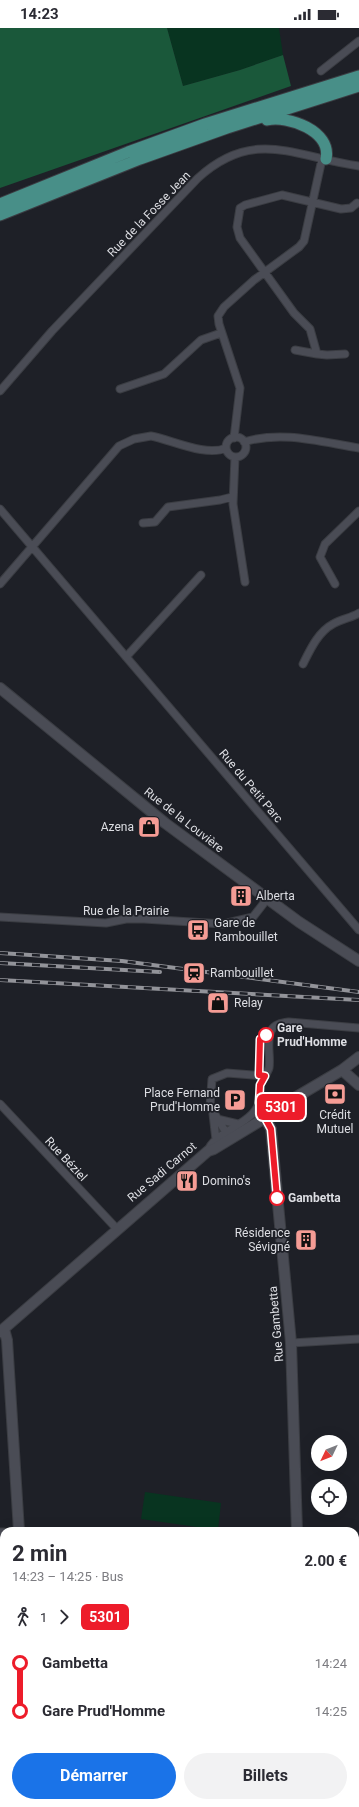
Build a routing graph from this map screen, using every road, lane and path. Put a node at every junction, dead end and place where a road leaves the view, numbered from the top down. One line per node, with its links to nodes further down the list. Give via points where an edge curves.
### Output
1 (359, 41): 2 (street)
2 (321, 71)
3 (359, 76): 9 (main road, via 205,124)
4 (359, 86): 5 (main road)
5 (218, 131): 6 (main road, via 228,131 269,119 286,119 307,127 322,140 326,148); 11 (main road, via 140,158)
6 (324, 159): 7 (street, Rue de la Fosse Jean); 10 (street); 18 (street, Rue de la Fosse Jean, via 278,149 259,148 239,153 212,166 52,331)
7 (359, 166)
8 (357, 203): 10 (street, via 350,208 341,209)
9 (0, 204)
10 (312, 204): 12 (street, via 304,241); 12 (street, via 282,196 240,208 237,227 240,238)
11 (0, 215)
12 (264, 272): 13 (street, via 220,311 218,320); 15 (street, via 294,313 310,329)
13 (221, 333): 17 (street, via 201,340 164,374); 19 (street, via 240,388)
14 (295, 350): 15 (street)
15 (317, 354): 16 (street)
16 (345, 354)
17 (120, 389)
18 (0, 391)
19 (234, 438): 20 (street, via 240,438); 21 (street, via 228,441)
20 (244, 442): 22 (street, via 281,436); 23 (street, via 246,448 243,453)
21 (226, 448): 23 (street, via 228,453); 28 (street, via 206,451 151,436 123,443)
22 (359, 448)
23 (235, 457): 24 (street)
24 (232, 497): 27 (street, via 168,507 155,522); 30 (street)
25 (0, 508): 28 (street, Rue du Petit Parc)
26 (359, 511): 32 (street, via 325,544 320,557)
27 (142, 523)
28 (31, 546): 31 (street); 34 (street, Rue du Petit Parc)
29 (200, 575): 34 (street)
30 (245, 582)
31 (0, 584)
32 (335, 584)
33 (359, 613): 35 (street, via 332,624 311,647)
34 (126, 657): 39 (street, Rue du Petit Parc)
35 (303, 664)
36 (0, 688): 37 (main road, Rue de la Louvière, via 165,823)
37 (267, 899): 38 (street, Rue de la Prairie, via 253,916 223,924 144,919 106,923); 40 (main road, Rue de la Louvière)
38 (0, 917)
39 (359, 930)
40 (359, 961)
41 (358, 1029): 44 (street, via 280,1023 270,1032 269,1069)
42 (359, 1057): 43 (main road, Rue Sadi Carnot)
43 (342, 1070): 45 (main road); 48 (main road, Rue Sadi Carnot)
44 (265, 1076): 46 (street, via 260,1085); 49 (street, via 227,1073 212,1079 209,1100)
45 (359, 1085)
46 (259, 1103): 48 (street, via 269,1108); 50 (street)
47 (0, 1104): 56 (street, Rue Béziel)
48 (281, 1106): 50 (main road, Rue Sadi Carnot, via 278,1110)
49 (212, 1112): 51 (street); 54 (street)
50 (259, 1118): 52 (street); 53 (main road, Rue Sadi Carnot); 59 (main road, Rue Gambetta, via 271,1129)
51 (217, 1119): 52 (street); 53 (street)
52 (238, 1124): 53 (street)
53 (228, 1136): 54 (street); 55 (main road, Rue Sadi Carnot)
54 (216, 1140): 55 (street)
55 (208, 1151): 56 (main road, Rue Sadi Carnot)
56 (117, 1229): 57 (main road, Rue Sadi Carnot)
57 (1, 1329): 60 (main road, via 7,1340)
58 (359, 1339): 59 (street)
59 (291, 1343): 61 (main road, Rue Gambetta)
60 (19, 1527)
61 (297, 1527)

